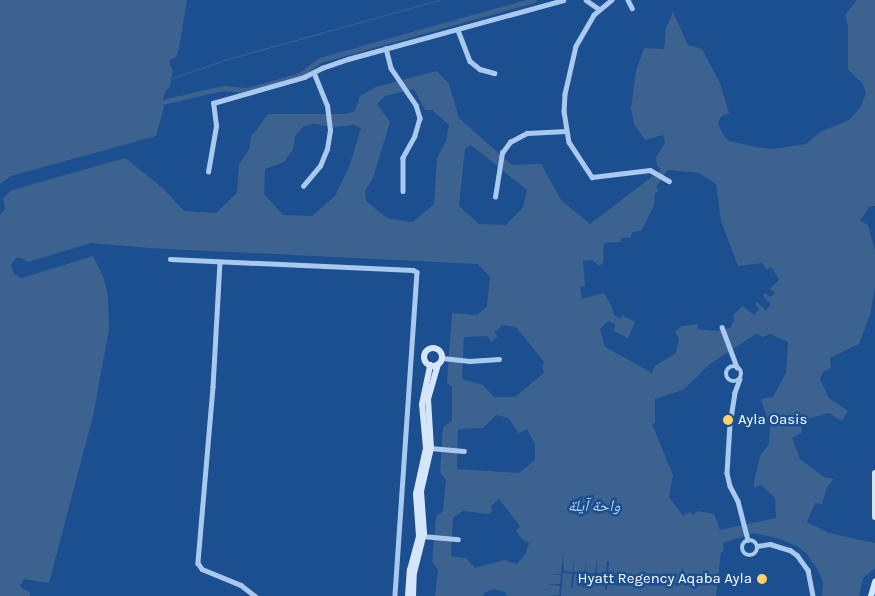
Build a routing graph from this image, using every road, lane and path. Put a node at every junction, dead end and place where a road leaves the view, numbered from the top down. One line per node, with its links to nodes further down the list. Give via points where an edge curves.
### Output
1 (563, 0): 7 (street)
2 (586, 0): 6 (street)
3 (612, 0): 6 (street)
4 (628, 0): 5 (street)
5 (632, 8)
6 (600, 9): 11 (street, via 583,33 572,60 565,94)
7 (458, 30): 8 (street); 9 (street, via 470,61 480,69)
8 (386, 48): 10 (street, via 334,63); 15 (street, via 391,68 416,105 420,118 403,158)
9 (494, 73)
10 (314, 74): 12 (street, via 213,103 216,126); 14 (street, via 328,112 330,130 320,166)
11 (566, 131): 13 (street, via 592,177 650,170); 16 (street, via 534,132 510,142 502,153)
12 (208, 172)
13 (669, 181)
14 (304, 186)
15 (403, 191)
16 (495, 197)
17 (170, 260): 18 (street)
18 (220, 262): 38 (street, via 198,563 202,569 241,585); 39 (street, via 417,272)
19 (722, 327): 20 (street)
20 (731, 355): 24 (street); 25 (street)
21 (499, 359): 22 (street)
22 (442, 361): 23 (street); 23 (street, via 438,350 428,350 425,358); 29 (street, via 428,399)
23 (430, 365): 29 (street, via 422,404)
24 (737, 367): 25 (street); 27 (street, via 742,372)
25 (730, 368): 26 (street, via 726,374)
26 (728, 379): 27 (street, via 734,382); 28 (street)
27 (740, 379): 28 (street)
28 (735, 393): 35 (street, via 727,473)
29 (430, 448): 30 (street); 33 (street, via 421,491)
30 (464, 450)
31 (875, 473): 32 (street)
32 (875, 517)
33 (424, 537): 34 (street); 40 (street, via 410,570); 41 (street, via 414,573)
34 (458, 539)
35 (748, 539): 36 (street); 36 (street, via 741,547 745,554 754,554)
36 (757, 546): 42 (street, via 770,544 797,555 808,570)
37 (875, 582): 43 (street)
38 (255, 596)
39 (395, 596)
40 (408, 596)
41 (413, 596)
42 (813, 596)
43 (871, 596)

